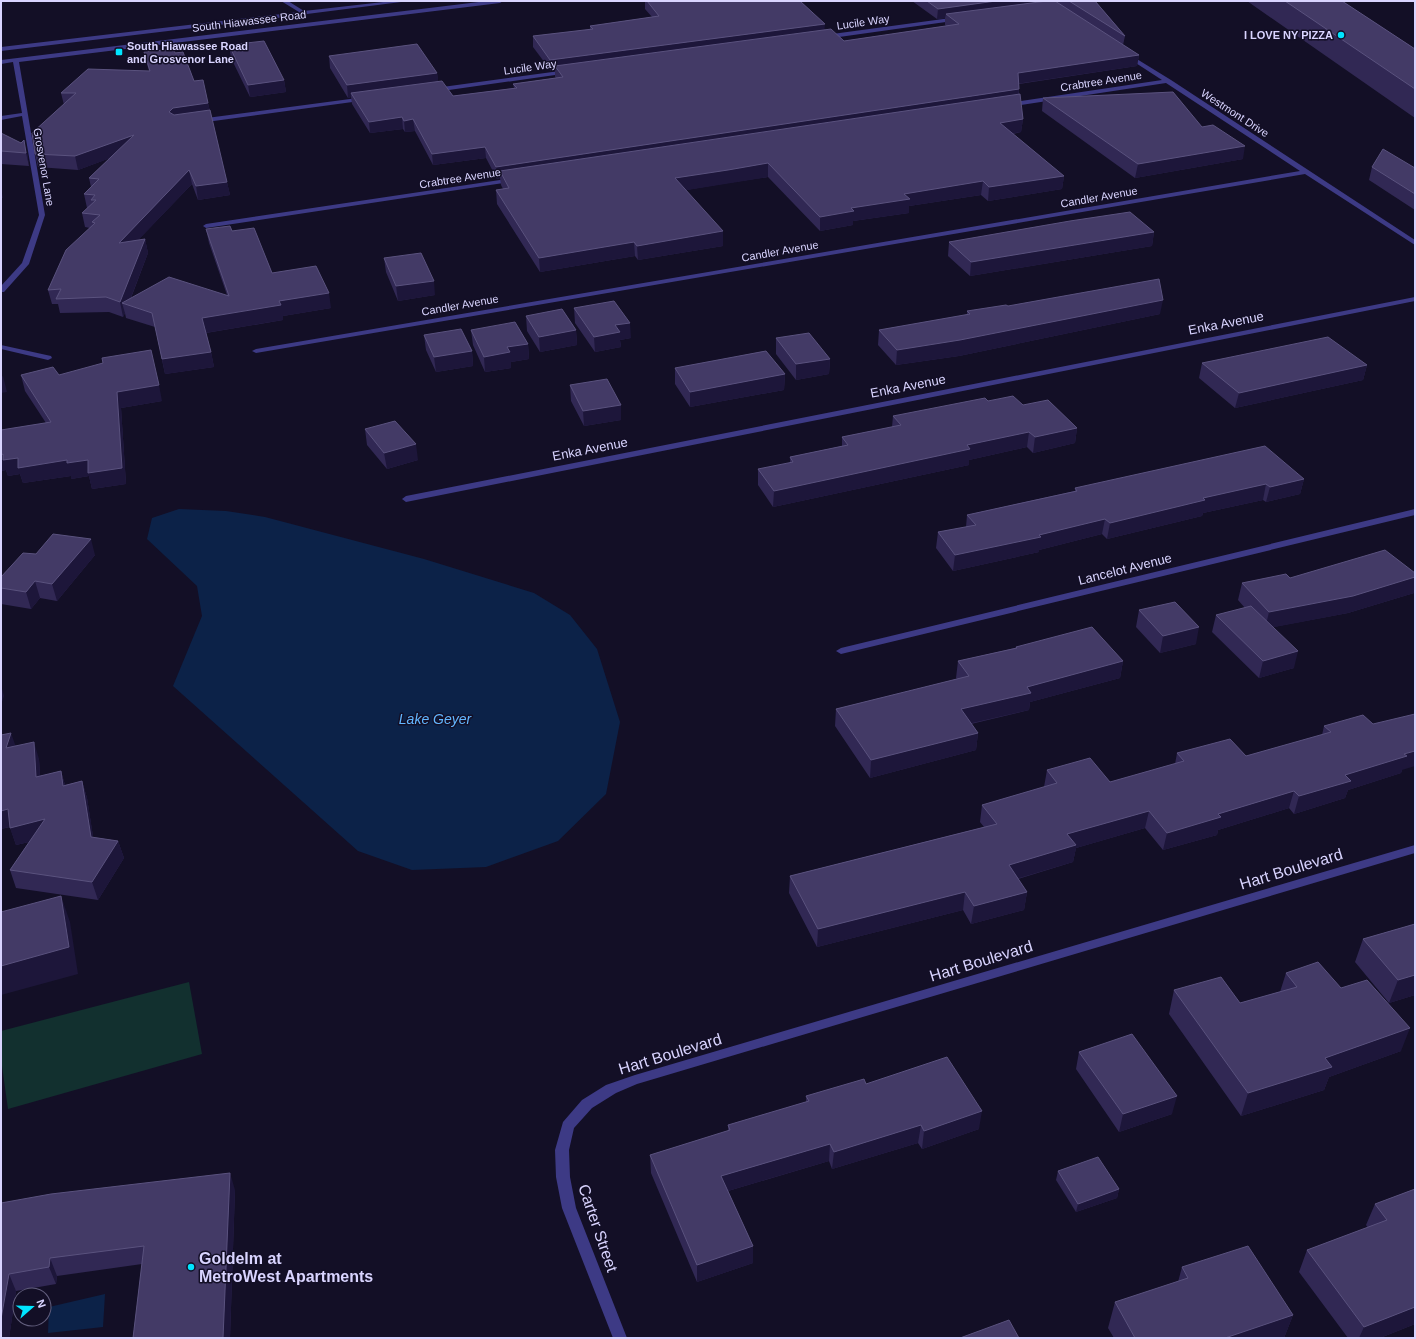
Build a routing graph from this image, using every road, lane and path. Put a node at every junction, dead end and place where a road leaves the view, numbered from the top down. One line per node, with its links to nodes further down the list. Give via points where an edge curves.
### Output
1 (284, 1): 4 (street)
2 (406, 1): 4 (street, South Hiawassee Road)
3 (500, 1): 6 (street, South Hiawassee Road)
4 (304, 13): 6 (street); 8 (street, South Hiawassee Road)
5 (966, 18): 7 (street, Lucile Way)
6 (310, 24): 10 (street, South Hiawassee Road)
7 (816, 38)
8 (1, 49)
9 (1124, 52): 13 (street, Westmont Drive)
10 (16, 60): 11 (street, South Hiawassee Road); 17 (street, Grosvenor Lane)
11 (1, 62)
12 (571, 71): 14 (street, Lucile Way)
13 (1168, 81): 16 (street, Crabtree Avenue); 20 (street, Westmont Drive)
14 (428, 90)
15 (373, 98): 19 (street)
16 (1003, 106)
17 (24, 114): 18 (street); 24 (street, Grosvenor Lane, via 42,215 24,264)
18 (1, 118)
19 (191, 122)
20 (1307, 172): 23 (street, Westmont Drive); 27 (street, Candler Avenue)
21 (522, 179): 22 (street, Crabtree Avenue)
22 (206, 226)
23 (1415, 243)
24 (1, 290)
25 (1415, 299): 29 (street, Enka Avenue)
26 (1, 347): 28 (street)
27 (256, 351)
28 (48, 358)
29 (406, 499)
30 (1415, 512): 31 (street, Lancelot Avenue)
31 (841, 651)
32 (1415, 849): 33 (street, Hart Boulevard, via 636,1080 611,1089 587,1104)
33 (568, 1126): 34 (street, Carter Street, via 562,1150 563,1177 569,1208)
34 (620, 1338)

